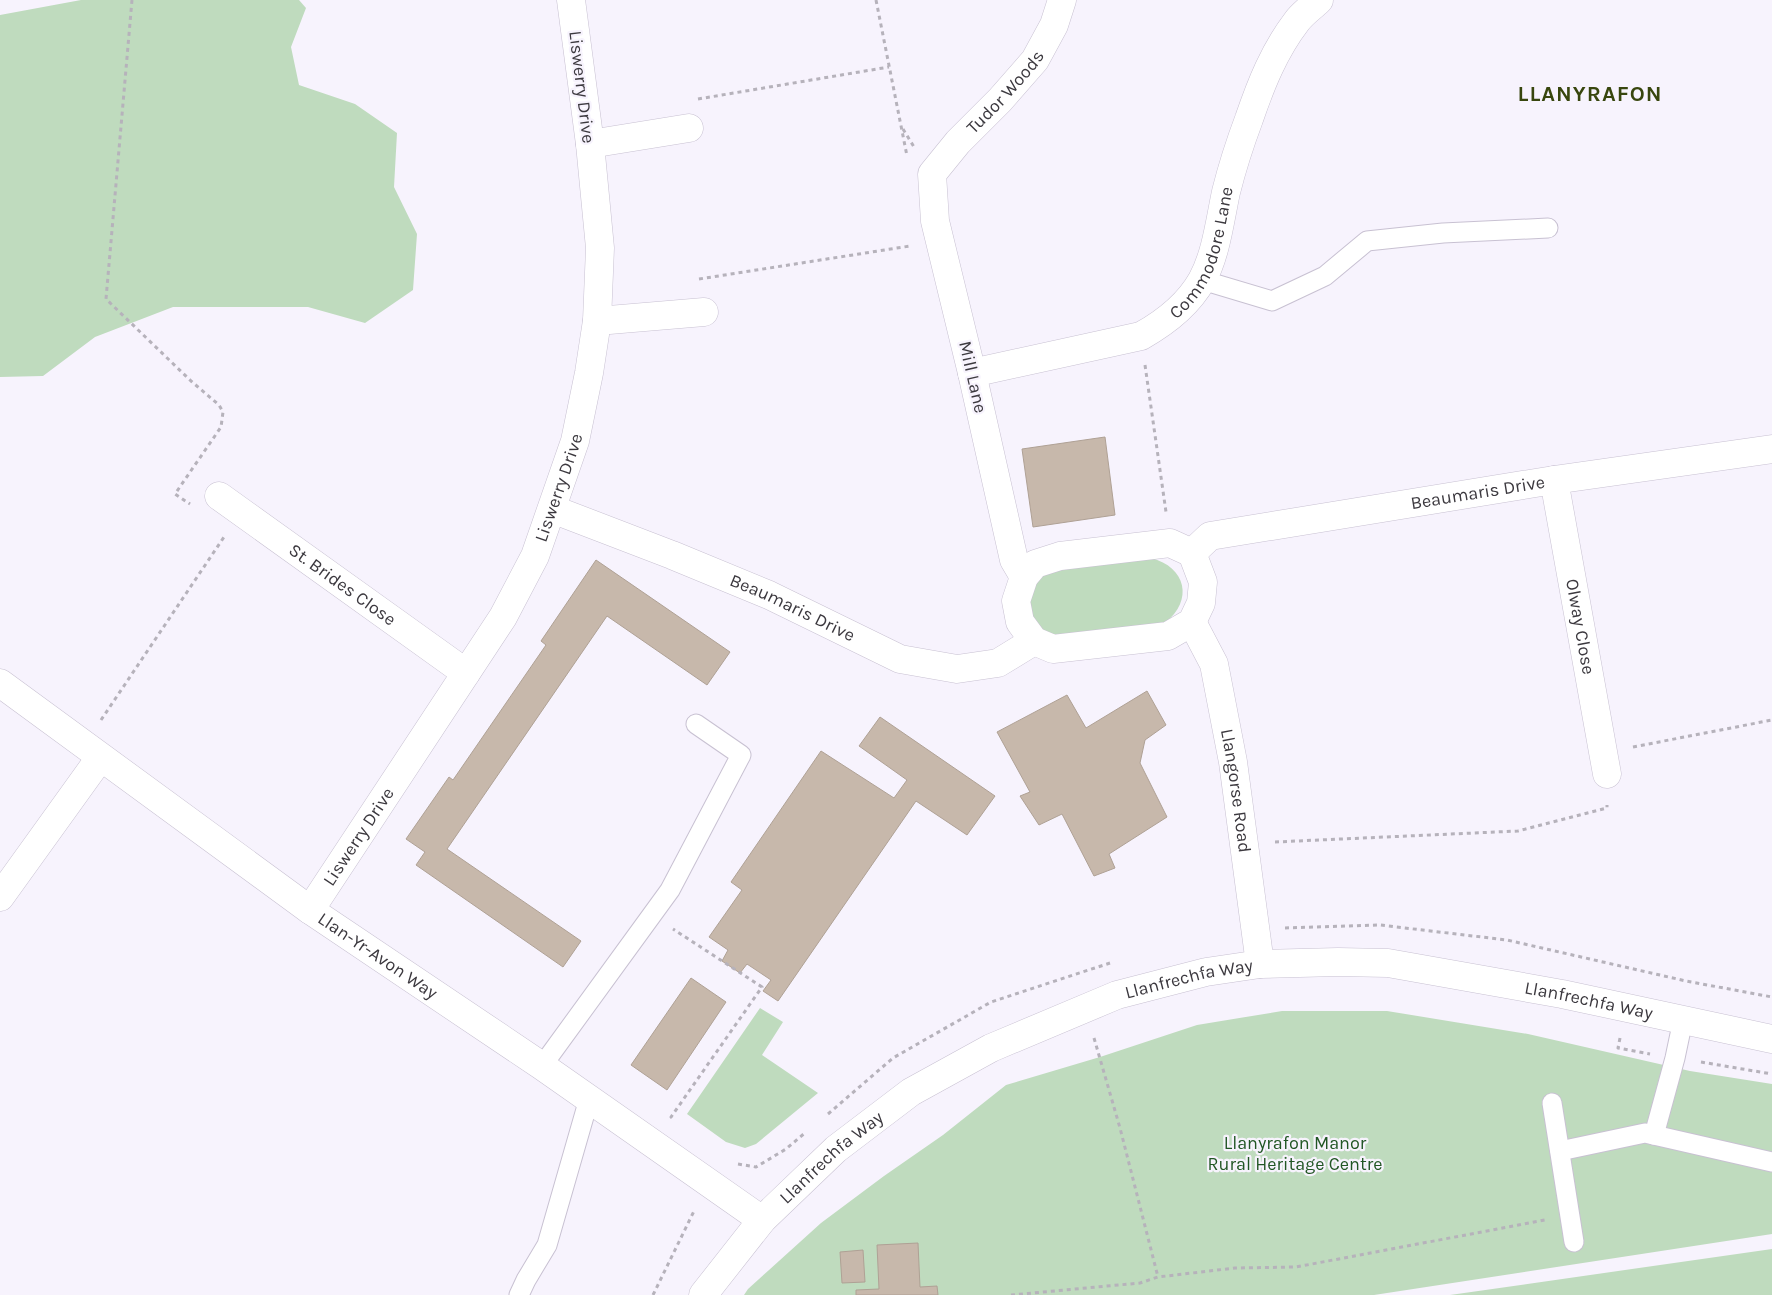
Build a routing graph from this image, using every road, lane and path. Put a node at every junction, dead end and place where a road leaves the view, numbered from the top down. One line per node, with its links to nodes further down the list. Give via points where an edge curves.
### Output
1 (132, 0): 19 (path, via 106,299 223,412 222,427 175,494)
2 (571, 0): 8 (street, Liswerry Drive)
3 (876, 0): 6 (path)
4 (1062, 0): 9 (street, Tudor Woods, via 1054,25 1035,60 958,142)
5 (1319, 0): 12 (street, Commodore Lane, via 1298,19 1276,51 1260,89 1241,142 1214,247)
6 (889, 67): 7 (path, via 683,102); 9 (path)
7 (689, 128): 8 (street)
8 (590, 144): 14 (street, Liswerry Drive, via 600,248)
9 (921, 170): 16 (street, Mill Lane)
10 (1548, 228): 12 (lane, via 1443,233 1368,241 1325,276 1272,301)
11 (915, 245): 13 (path, via 699,279)
12 (1202, 280): 15 (street, Commodore Lane, via 1163,324)
13 (704, 312): 14 (street)
14 (597, 321): 20 (street, Liswerry Drive, via 575,441)
15 (1142, 336): 16 (street, Commodore Lane); 22 (path)
16 (972, 372): 23 (street, Mill Lane, via 1014,560)
17 (1772, 449): 18 (street, Beaumaris Drive)
18 (1554, 480): 22 (street, Beaumaris Drive, via 1210,536); 31 (street, Olway Close)
19 (208, 503): 26 (street, St. Brides Close)
20 (552, 509): 25 (street, Beaumaris Drive, via 769,595 900,659 957,669 998,663); 26 (street, Liswerry Drive, via 535,556 503,618)
21 (226, 531): 30 (path)
22 (1181, 548): 23 (street, via 1060,556 1036,564); 24 (street, via 1203,582 1201,603)
23 (1024, 577): 25 (street, via 1016,601 1020,622)
24 (1192, 622): 25 (street, via 1168,636 1053,649); 32 (street, Llangorse Road, via 1214,664 1233,762)
25 (1034, 641)
26 (466, 673): 34 (street, Liswerry Drive)
27 (0, 684): 30 (street, Llan-Yr-Avon Way)
28 (1772, 720): 31 (path)
29 (696, 724): 35 (lane, via 741,755 670,890)
30 (92, 752): 33 (street); 34 (street, Llan-Yr-Avon Way)
31 (1605, 763): 32 (path, via 1607,808 1518,831)
32 (1244, 844): 36 (street, Llangorse Road)
33 (0, 898)
34 (310, 910): 43 (street, Llan-Yr-Avon Way)
35 (652, 916): 43 (lane); 47 (path, via 762,987 671,1117)
36 (1256, 929): 38 (street, Llangorse Road); 39 (path, via 1380,925 1507,940)
37 (1116, 961): 46 (path, via 991,1002 894,1058)
38 (1260, 964): 40 (street, Llanfrechfa Way, via 1206,972 1117,996); 41 (street, Llanfrechfa Way, via 1388,963 1562,994)
39 (1772, 998)
40 (1086, 1008): 54 (street, Llanfrechfa Way, via 992,1048 911,1092 836,1149); 56 (path)
41 (1683, 1020): 42 (street, Llanfrechfa Way); 49 (lane)
42 (1772, 1039)
43 (542, 1066): 44 (street, Llan-Yr-Avon Way)
44 (589, 1099): 52 (street, Llan-Yr-Avon Way); 57 (lane, via 547,1245)
45 (1552, 1104): 50 (lane)
46 (822, 1119)
47 (678, 1122)
48 (807, 1131): 52 (path, via 786,1149 756,1167 726,1162)
49 (1654, 1135): 50 (lane, via 1645,1133); 51 (lane)
50 (1560, 1151): 53 (lane)
51 (1772, 1162)
52 (711, 1184): 54 (street, Llan-Yr-Avon Way); 58 (path, via 690,1217)
53 (1570, 1215): 55 (lane); 56 (path, via 1296,1267 1235,1268)
54 (762, 1220): 59 (street, Llanfrechfa Way)
55 (1574, 1242)
56 (1158, 1277): 60 (path, via 1140,1283)
57 (519, 1295)
58 (653, 1295)
59 (703, 1295)
60 (1011, 1295)

